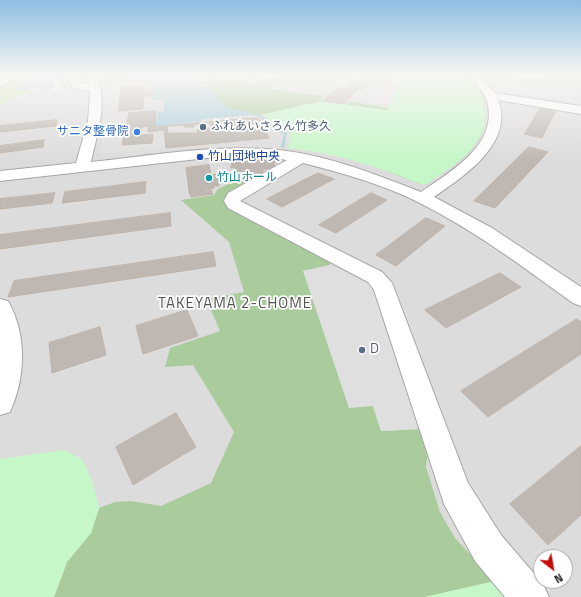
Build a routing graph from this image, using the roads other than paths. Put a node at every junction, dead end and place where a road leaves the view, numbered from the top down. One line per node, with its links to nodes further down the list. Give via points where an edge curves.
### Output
1 (96, 104): 6 (street)
2 (494, 104): 8 (street, via 496,118 487,144 459,172)
3 (549, 104): 4 (street)
4 (581, 110)
5 (301, 158): 6 (street, via 268,153 225,152); 8 (street, via 359,174); 12 (street, via 234,196 232,201 375,277 384,288 455,493 488,548)
6 (83, 166): 7 (street)
7 (0, 176)
8 (424, 198): 9 (street, via 485,232)
9 (581, 298)
10 (0, 307): 11 (street, via 9,335 10,359)
11 (0, 403)
12 (530, 597)

